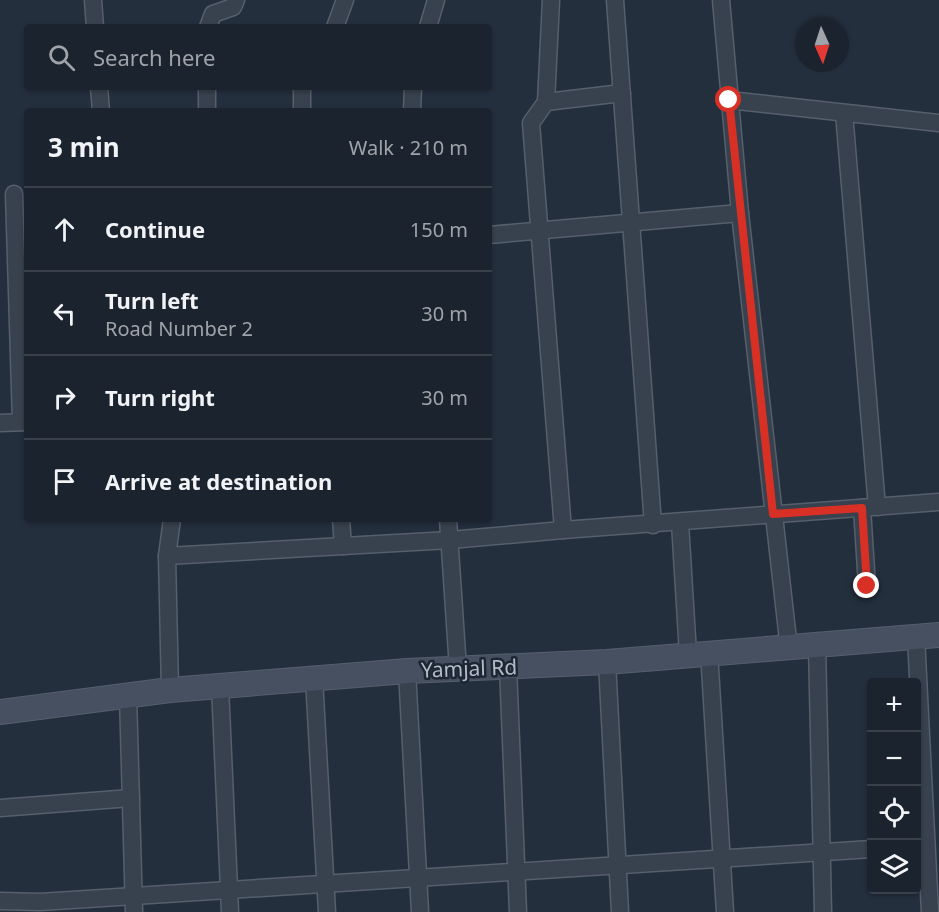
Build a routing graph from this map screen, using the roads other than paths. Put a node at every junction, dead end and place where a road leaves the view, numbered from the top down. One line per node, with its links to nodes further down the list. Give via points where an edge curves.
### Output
1 (93, 0): 8 (street)
2 (236, 0): 9 (street, via 233,7 213,14)
3 (345, 0): 10 (street)
4 (436, 0): 11 (street)
5 (551, 0): 18 (street)
6 (615, 0): 16 (street)
7 (721, 0): 17 (street)
8 (95, 24)
9 (209, 24)
10 (336, 24)
11 (429, 24)
12 (99, 90): 19 (street)
13 (207, 90): 20 (street)
14 (302, 90): 21 (street)
15 (413, 90): 22 (street)
16 (621, 93): 18 (street); 27 (street)
17 (729, 100): 23 (street); 26 (street)
18 (546, 102): 28 (street, via 531,123)
19 (100, 108)
20 (207, 108)
21 (302, 108)
22 (412, 108)
23 (844, 113): 24 (street); 33 (street)
24 (939, 123)
25 (14, 194): 30 (street)
26 (740, 213): 27 (street); 34 (street)
27 (630, 223): 28 (street); 39 (street)
28 (538, 231): 29 (street); 40 (street)
29 (492, 235)
30 (24, 422): 31 (street)
31 (0, 423)
32 (939, 502): 33 (street)
33 (869, 507): 34 (street); 44 (street)
34 (773, 514): 38 (street); 47 (street)
35 (172, 522): 43 (street)
36 (341, 522): 42 (street)
37 (448, 522): 41 (street)
38 (680, 523): 39 (street); 48 (street)
39 (653, 525): 40 (street)
40 (563, 530): 41 (street)
41 (450, 540): 42 (street); 51 (street)
42 (343, 546): 43 (street)
43 (167, 556): 55 (street)
44 (867, 586)
45 (928, 636): 46 (main road, Yamjal Rd); 60 (street)
46 (817, 646): 47 (main road, Yamjal Rd); 62 (street)
47 (789, 649): 48 (main road, Yamjal Rd)
48 (698, 653): 49 (main road, Yamjal Rd); 63 (street)
49 (607, 662): 50 (main road, Yamjal Rd); 64 (street)
50 (508, 667): 51 (main road, Yamjal Rd); 65 (street)
51 (458, 669): 52 (main road, Yamjal Rd)
52 (408, 671): 53 (main road, Yamjal Rd); 66 (street)
53 (314, 678): 54 (main road, Yamjal Rd); 67 (street)
54 (220, 687): 55 (main road, Yamjal Rd); 68 (street)
55 (170, 690): 56 (main road, Yamjal Rd)
56 (128, 695): 57 (main road, Yamjal Rd); 58 (street)
57 (0, 712)
58 (131, 798): 59 (street); 70 (street)
59 (0, 808)
60 (927, 845): 79 (street)
61 (867, 849): 62 (street)
62 (820, 852): 63 (street); 78 (street)
63 (723, 858): 64 (street); 77 (street)
64 (618, 865): 65 (street); 76 (street)
65 (518, 871): 66 (street); 75 (street)
66 (419, 878): 67 (street); 74 (street)
67 (326, 884): 68 (street); 73 (street)
68 (230, 890): 70 (street); 72 (street)
69 (0, 901): 71 (street)
70 (133, 904): 71 (street)
71 (40, 907)
72 (230, 912)
73 (327, 912)
74 (420, 912)
75 (518, 912)
76 (620, 912)
77 (725, 912)
78 (823, 912)
79 (930, 912)

